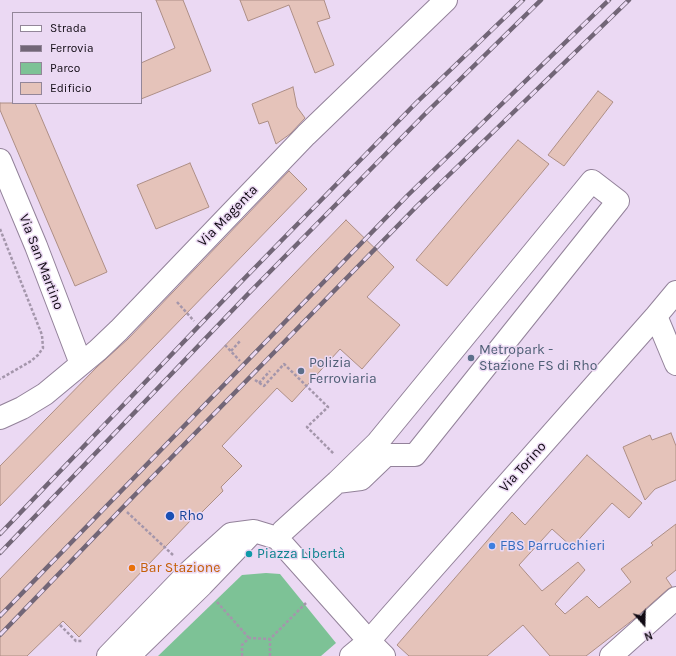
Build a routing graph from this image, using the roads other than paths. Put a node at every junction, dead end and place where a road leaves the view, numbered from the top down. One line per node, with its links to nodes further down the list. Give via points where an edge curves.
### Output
1 (446, 0): 5 (street, Via Magenta, via 306,135 119,330)
2 (0, 160): 5 (street, Via San Martino)
3 (676, 292): 4 (street, Via Torino)
4 (656, 316): 6 (street); 12 (street, Via Torino)
5 (82, 364): 7 (street, Via Magenta, via 45,394)
6 (676, 364)
7 (0, 418)
8 (343, 476): 8 (street, via 361,479 386,455 414,454 618,201 592,181 377,443); 10 (street)
9 (254, 531): 10 (street, via 268,528); 12 (street, via 276,538); 13 (street, via 231,534 189,572); 14 (street)
10 (283, 531): 12 (street, via 295,537 350,599)
11 (676, 598): 17 (street)
12 (369, 641): 15 (street); 16 (street)
13 (108, 656)
14 (129, 656)
15 (351, 656)
16 (384, 656)
17 (611, 656)

